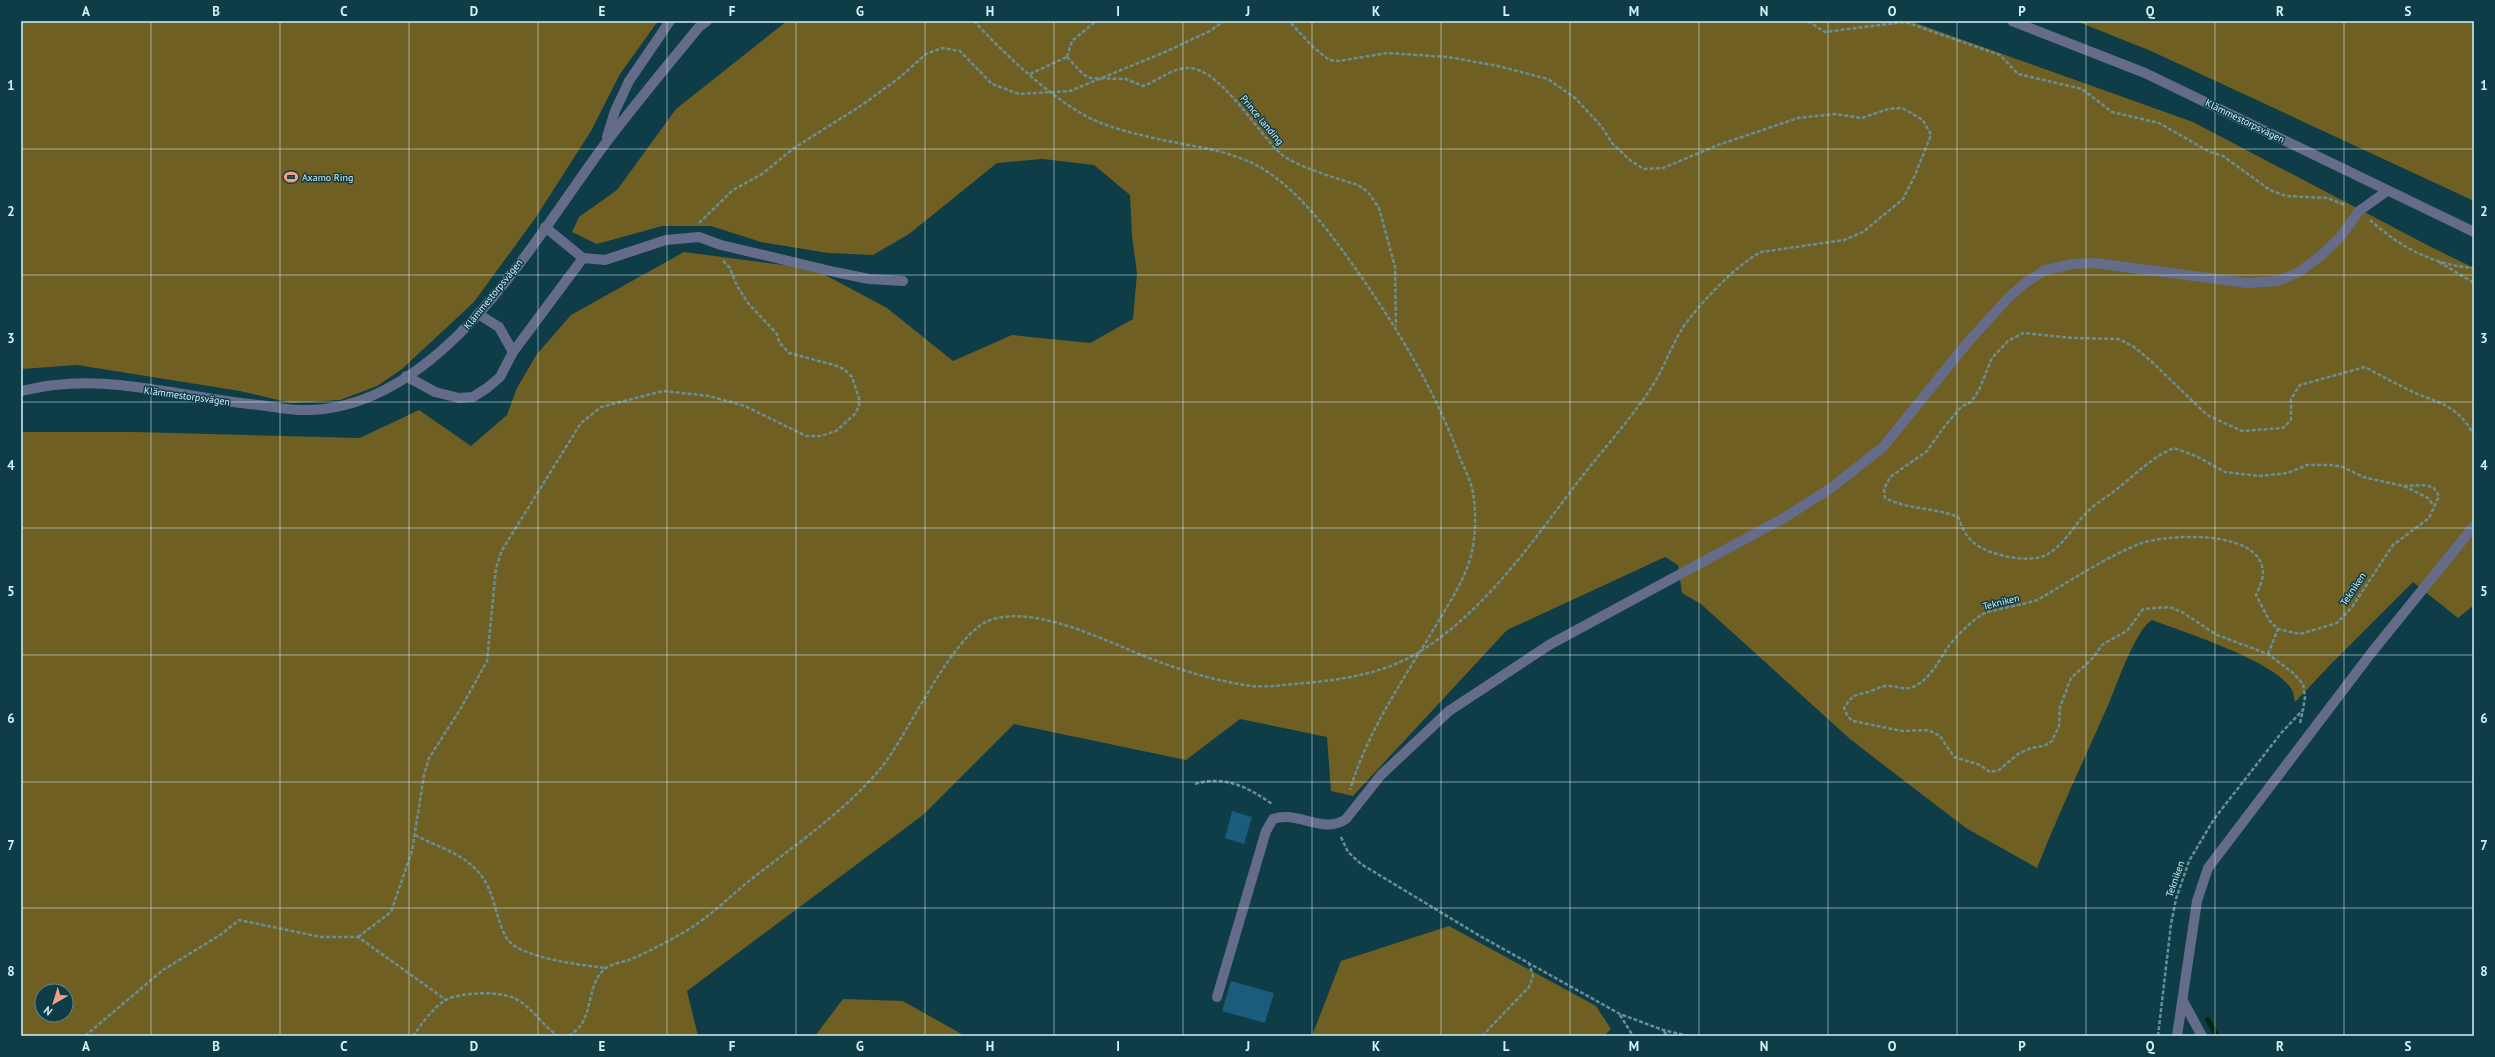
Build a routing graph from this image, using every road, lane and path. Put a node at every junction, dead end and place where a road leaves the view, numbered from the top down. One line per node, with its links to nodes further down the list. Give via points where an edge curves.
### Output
1 (670, 21): 13 (street, via 629,81 615,111)
2 (707, 21): 13 (street, Klämmestorpsvägen, via 699,27)
3 (974, 21): 10 (path)
4 (1096, 21): 9 (path, via 1072,41)
5 (1224, 21): 11 (path, via 1210,31 1165,52)
6 (1289, 21): 35 (path, via 1329,60 1339,61 1387,53 1448,57 1548,79 1575,98 1602,127 1612,143 1644,169 1664,168 1718,145 1798,118 1835,114 1862,118 1888,108 1902,108 1923,120 1931,135 1903,199 1864,232 1844,240 1762,252 1752,256 1725,281 1684,327 1652,387 1534,542 1482,601)
7 (1808, 21): 15 (path, via 1825,32 1905,22 2000,56 2018,74 2082,89 2112,112 2159,122 2210,152 2224,156 2275,192 2286,196 2326,198)
8 (2012, 21): 14 (street, Klämmestorpsvägen, via 2145,73)
9 (1067, 57): 10 (path); 11 (path, Prince landing, via 1083,74)
10 (1030, 74): 12 (path)
11 (1098, 79): 12 (path, via 1070,91); 26 (path, Prince landing, via 1126,79 1143,86 1177,70 1189,68 1200,72 1219,84 1285,157 1358,185 1368,192 1379,208 1395,267)
12 (1052, 92): 18 (path, via 1019,94 992,84 960,51 942,48 926,54 899,78 868,100 794,148 762,174 733,190 700,222 697,229); 26 (path, via 1099,123 1142,136 1211,150 1247,161 1264,170 1309,209 1339,246)
13 (606, 143): 16 (street, Klämmestorpsvägen)
14 (2387, 191): 15 (street); 17 (street, Klämmestorpsvägen)
15 (2359, 211): 21 (path, via 2391,240 2426,258); 40 (street, via 2342,236 2322,255 2299,272 2278,281 2247,283 2095,264 2072,264 2045,270 2009,298 1968,342 1883,447 1831,488 1784,518 1549,645 1449,711 1381,775 1346,819)
16 (545, 227): 19 (street); 25 (street, Klämmestorpsvägen)
17 (2474, 232)
18 (699, 237): 19 (street, via 666,240 605,260); 23 (street, via 721,245 835,272 869,279)
19 (583, 258): 27 (street)
20 (720, 259): 41 (path, via 730,268 737,286 748,303 777,334 779,342 789,353 844,369 852,377 859,398 855,414 836,431 821,436 806,436 745,406 709,396 662,391 601,407 580,423 502,550 496,568 488,661 462,708 429,758)
21 (2438, 261): 22 (path); 24 (path)
22 (2474, 268)
23 (903, 281)
24 (2474, 283)
25 (478, 314): 27 (street, via 499,327); 28 (street, Klämmestorpsvägen, via 447,346)
26 (1396, 327): 35 (path, via 1449,427 1473,491 1475,520 1472,551 1464,573)
27 (513, 352): 28 (street, via 500,377 473,397 459,398 435,392)
28 (406, 376): 29 (street, Klämmestorpsvägen, via 369,397 344,405 310,410 218,401 109,385 55,385)
29 (21, 391)
30 (2474, 435): 31 (path, via 2460,414 2365,367 2300,385 2291,399 2290,420 2283,428 2242,431 2207,415 2151,361 2119,339 2023,333 2008,342 1992,358 1979,390 1971,402 1962,407 1944,427 1927,451 1890,477 1884,489 1885,498 1901,506 1933,510 1958,517 1964,532 1975,544 1994,553 2022,560 2045,556 2055,549 2099,500 2116,490 2160,453 2174,448 2196,456 2225,472 2259,476 2288,473 2307,465 2333,465 2363,477)
31 (2404, 486): 32 (path, via 2428,498); 32 (path, via 2426,484 2434,488 2439,496)
32 (2434, 507): 34 (path, Tekniken, via 2429,518 2393,545 2352,607 2337,623 2300,634)
33 (2474, 526): 47 (street, via 2362,664 2208,868 2194,914)
34 (2278, 629): 36 (path); 36 (path, Tekniken, via 2269,620 2256,595 2263,572 2257,555 2243,545 2227,541 2188,536 2160,538 2125,550 2037,600 2022,606 1982,614 1948,646 1938,664 1917,685 1904,690 1890,686 1878,687 1859,693 1844,708 1848,718 1853,721 1902,731 1928,730 1940,736 1954,757 1980,765 1990,772 1999,770 2018,754 2052,741 2059,726 2060,707 2071,678 2092,659 2103,644 2127,631 2143,609 2169,607 2182,612 2217,635)
35 (1421, 651): 38 (path, via 1358,761); 44 (path, via 1347,680 1263,687 1241,685 1192,672 1101,637 1044,620 1020,616 986,622 962,642 880,768 836,814 730,896 704,920 669,941)
36 (2268, 654): 58 (path, Tekniken, via 2303,684 2303,710 2282,732 2214,819 2189,861 2176,899 2171,924)
37 (1195, 784): 39 (path, via 1220,780 1237,783)
38 (1348, 796)
39 (1288, 817): 40 (street, via 1327,824); 45 (street, via 1273,819 1266,831)
40 (1339, 823): 43 (path, via 1341,837 1348,852 1361,864)
41 (415, 835): 42 (path, via 391,912); 44 (path, via 465,859 483,878 495,903 507,939 517,949 568,963)
42 (358, 937): 46 (path); 50 (path, via 321,937 239,920 220,935 163,970)
43 (1529, 963): 48 (path); 54 (path, via 1533,976 1529,987)
44 (605, 968): 53 (path, via 594,987 589,1008 580,1027)
45 (1217, 997)
46 (446, 1000): 51 (path, via 428,1015); 52 (path, via 488,992 514,998)
47 (2183, 1001): 59 (street); 60 (street)
48 (1620, 1014): 49 (path); 55 (path)
49 (1663, 1030): 56 (path); 57 (path)
50 (85, 1036)
51 (413, 1036)
52 (558, 1036)
53 (569, 1036)
54 (1482, 1036)
55 (1633, 1036)
56 (1667, 1036)
57 (1689, 1036)
58 (2158, 1036)
59 (2177, 1036)
60 (2202, 1036)

